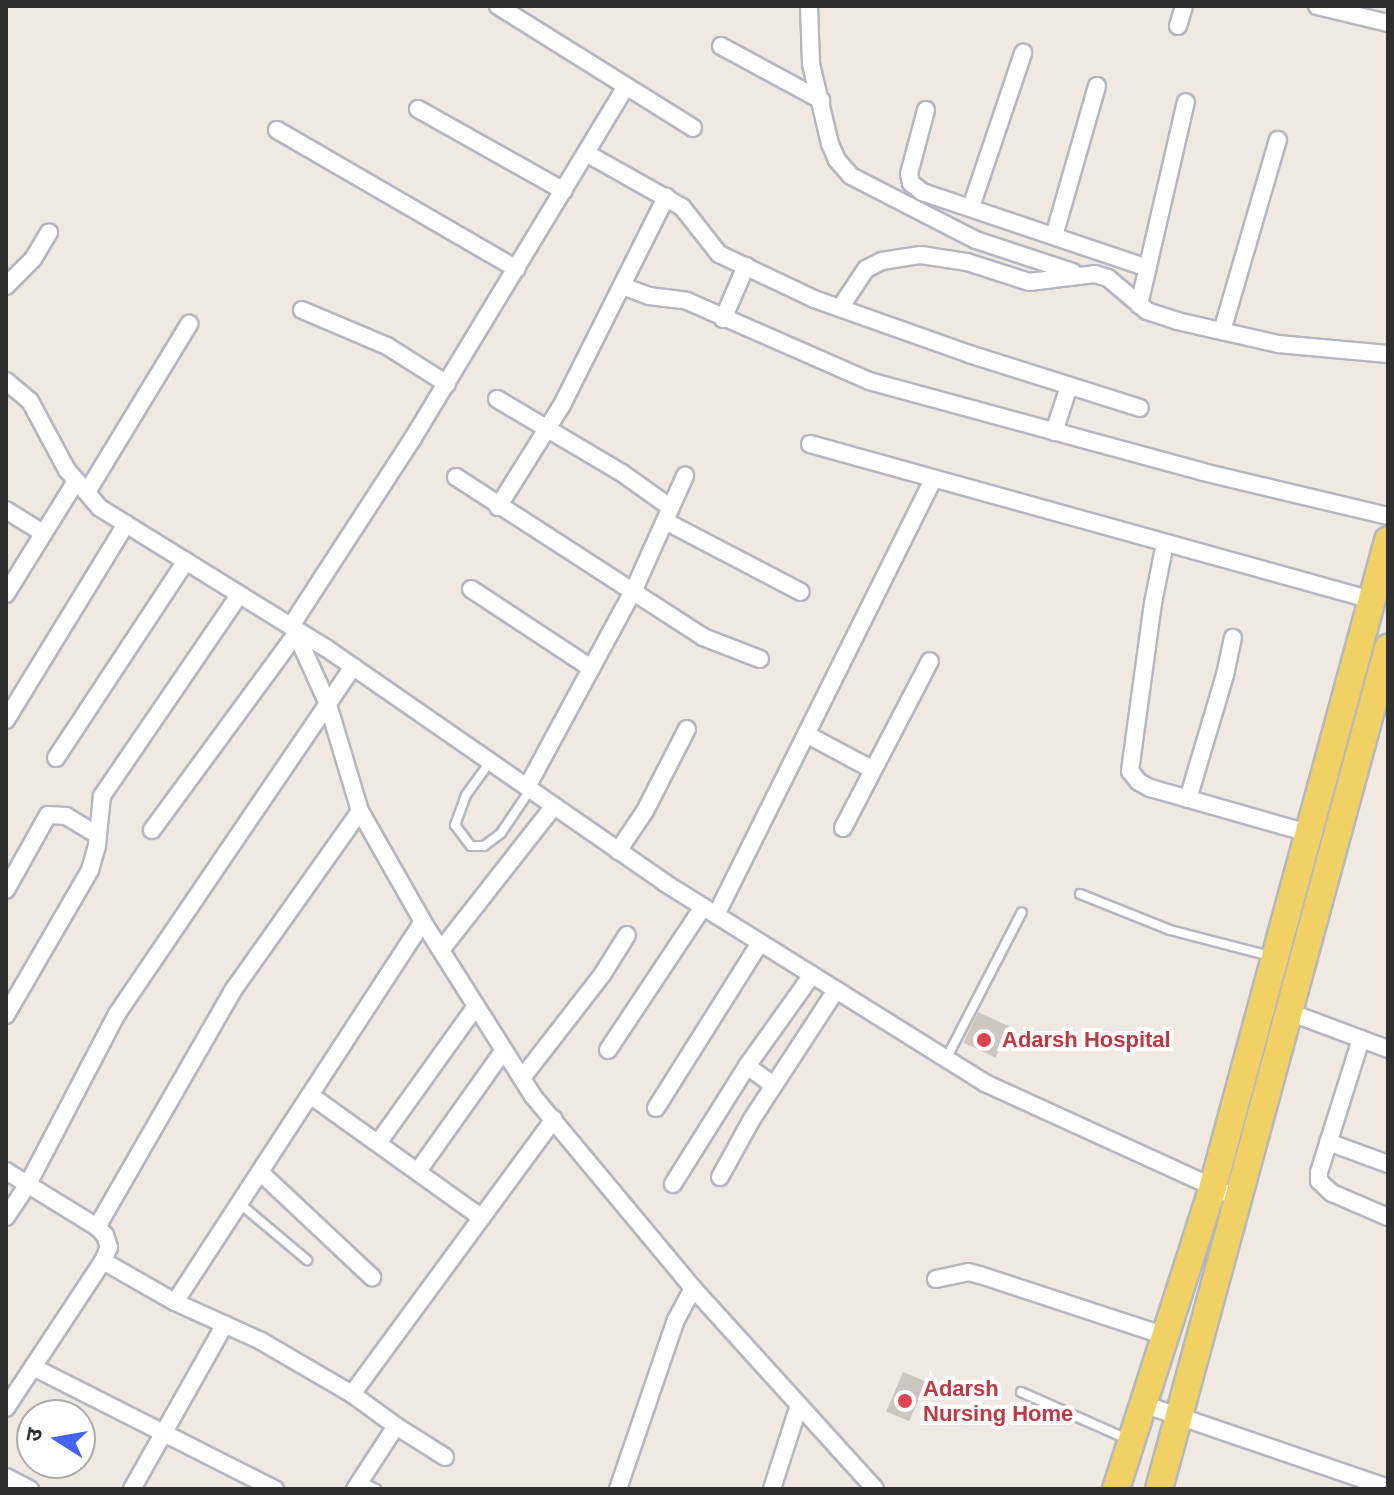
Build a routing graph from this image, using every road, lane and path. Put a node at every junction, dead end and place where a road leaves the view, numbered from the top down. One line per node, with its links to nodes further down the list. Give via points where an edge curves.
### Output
1 (498, 6): 10 (street)
2 (809, 6): 12 (street, via 811,64)
3 (1184, 6): 7 (street)
4 (1317, 6): 5 (street)
5 (1354, 9): 6 (street)
6 (1388, 23)
7 (1178, 26)
8 (721, 46): 12 (street)
9 (1023, 53): 22 (street)
10 (626, 86): 16 (street); 19 (street)
11 (1097, 86): 24 (street)
12 (821, 100): 28 (street, via 833,152 851,176 976,240)
13 (1186, 102): 26 (street)
14 (418, 109): 20 (street)
15 (926, 110): 22 (street, via 910,162 911,183 922,192)
16 (693, 128)
17 (277, 130): 27 (street)
18 (1278, 140): 36 (street)
19 (586, 153): 20 (street); 21 (street)
20 (564, 191): 27 (street)
21 (666, 197): 25 (street, via 682,207 719,254); 30 (street)
22 (971, 207): 24 (street)
23 (49, 232): 29 (street, via 33,259)
24 (1054, 236): 26 (street)
25 (746, 266): 32 (street); 34 (street)
26 (1148, 268): 31 (street)
27 (517, 269): 39 (street)
28 (1078, 274): 31 (street, via 1108,278); 32 (street, via 1029,282 967,262 921,255 866,269)
29 (6, 286)
30 (622, 286): 34 (street, via 687,301); 43 (street)
31 (1139, 305): 36 (street)
32 (840, 308): 40 (street)
33 (302, 310): 39 (street, via 387,346)
34 (723, 319): 44 (street, via 869,381)
35 (189, 324): 49 (street)
36 (1222, 331): 37 (street, via 1278,344)
37 (1388, 354)
38 (6, 381): 49 (street, via 30,401)
39 (447, 384): 65 (street)
40 (1069, 386): 42 (street); 44 (street)
41 (497, 399): 43 (street)
42 (1140, 408)
43 (547, 429): 50 (street); 52 (street, via 622,473)
44 (1054, 432): 53 (street)
45 (810, 444): 48 (street)
46 (685, 476): 52 (street)
47 (456, 477): 50 (street)
48 (933, 479): 57 (street); 75 (street)
49 (82, 486): 54 (street, via 100,508); 55 (street)
50 (498, 507): 61 (street)
51 (6, 510): 55 (street)
52 (668, 515): 60 (street); 61 (street)
53 (1388, 516)
54 (126, 524): 58 (street); 73 (street)
55 (43, 533): 62 (street)
56 (1388, 540): 64 (main road)
57 (1165, 543): 64 (street); 80 (street, via 1130,771 1150,788)
58 (186, 561): 63 (street); 76 (street)
59 (471, 589): 71 (street)
60 (801, 592)
61 (631, 593): 68 (street, via 703,637); 71 (street)
62 (6, 594)
63 (239, 595): 65 (street); 86 (street, via 102,796)
64 (1372, 600): 85 (main road)
65 (294, 630): 70 (street); 72 (street); 84 (street)
66 (1233, 638): 80 (street)
67 (1388, 648): 100 (main road)
68 (760, 659)
69 (930, 661): 78 (street)
70 (353, 667): 72 (street); 77 (street)
71 (591, 668): 79 (street)
72 (328, 704): 82 (street); 120 (street, via 117,1014)
73 (6, 720)
74 (687, 729): 87 (street)
75 (806, 734): 78 (street); 90 (street)
76 (56, 758)
77 (490, 762): 79 (street); 79 (lane, via 466,795 455,825 471,846 484,846 501,833)
78 (873, 770): 83 (street)
79 (528, 788): 81 (street)
80 (1188, 799): 85 (street)
81 (554, 806): 87 (street); 95 (street)
82 (360, 811): 92 (street); 128 (street, via 234,989)
83 (843, 828)
84 (152, 830)
85 (1308, 833): 96 (main road)
86 (98, 835): 88 (street, via 66,816 48,815); 101 (street, via 90,870)
87 (618, 851): 90 (street)
88 (6, 890)
89 (1080, 894): 96 (lane, via 1170,930)
90 (710, 911): 94 (street); 105 (street)
91 (1022, 912): 106 (lane)
92 (423, 922): 95 (street); 110 (street)
93 (627, 935): 108 (street)
94 (760, 943): 97 (street); 111 (street)
95 (441, 950): 99 (street)
96 (1275, 957): 122 (main road)
97 (812, 975): 98 (street); 107 (street)
98 (836, 990): 106 (street); 109 (street)
99 (476, 1006): 104 (street); 114 (street)
100 (1289, 1012): 102 (street); 123 (main road)
101 (6, 1015)
102 (1361, 1039): 103 (street); 113 (street)
103 (1388, 1049)
104 (504, 1050): 108 (street); 117 (street)
105 (608, 1050)
106 (946, 1059): 122 (street, via 1013,1097)
107 (747, 1066): 109 (street); 121 (street)
108 (522, 1078): 112 (street)
109 (773, 1085): 119 (street)
110 (310, 1095): 114 (street); 118 (street)
111 (656, 1108)
112 (554, 1119): 127 (street); 133 (street)
113 (1328, 1142): 115 (street); 126 (street, via 1319,1172 1323,1186)
114 (378, 1143): 117 (street)
115 (1388, 1164)
116 (6, 1171): 120 (street)
117 (418, 1171): 127 (street)
118 (260, 1172): 124 (street); 131 (street)
119 (720, 1177)
120 (28, 1184): 125 (street); 128 (street)
121 (673, 1184)
122 (1213, 1186): 123 (street); 136 (main road)
123 (1240, 1199): 143 (main road)
124 (239, 1203): 129 (lane); 134 (street)
125 (6, 1217)
126 (1388, 1217)
127 (482, 1218): 139 (street)
128 (97, 1227): 130 (street, via 109,1247)
129 (307, 1260)
130 (103, 1261): 134 (street); 137 (street)
131 (372, 1277)
132 (936, 1279): 136 (street, via 968,1272)
133 (693, 1288): 141 (street); 155 (street, via 676,1320)
134 (175, 1302): 135 (street)
135 (225, 1324): 139 (street); 145 (street)
136 (1165, 1336): 140 (main road)
137 (33, 1367): 142 (street); 145 (street)
138 (1021, 1392): 146 (lane)
139 (352, 1394): 144 (street)
140 (1143, 1404): 143 (street); 146 (main road)
141 (799, 1405): 149 (street); 156 (street)
142 (6, 1408)
143 (1181, 1417): 151 (street); 158 (main road)
144 (396, 1426): 147 (street); 150 (street)
145 (162, 1431): 153 (street); 154 (street)
146 (1131, 1441): 157 (main road)
147 (445, 1457)
148 (6, 1477): 152 (street)
149 (867, 1485)
150 (364, 1486)
151 (1388, 1488)
152 (30, 1489)
153 (132, 1489)
154 (275, 1489)
155 (618, 1489)
156 (772, 1489)
157 (1116, 1489)
158 (1159, 1489)

